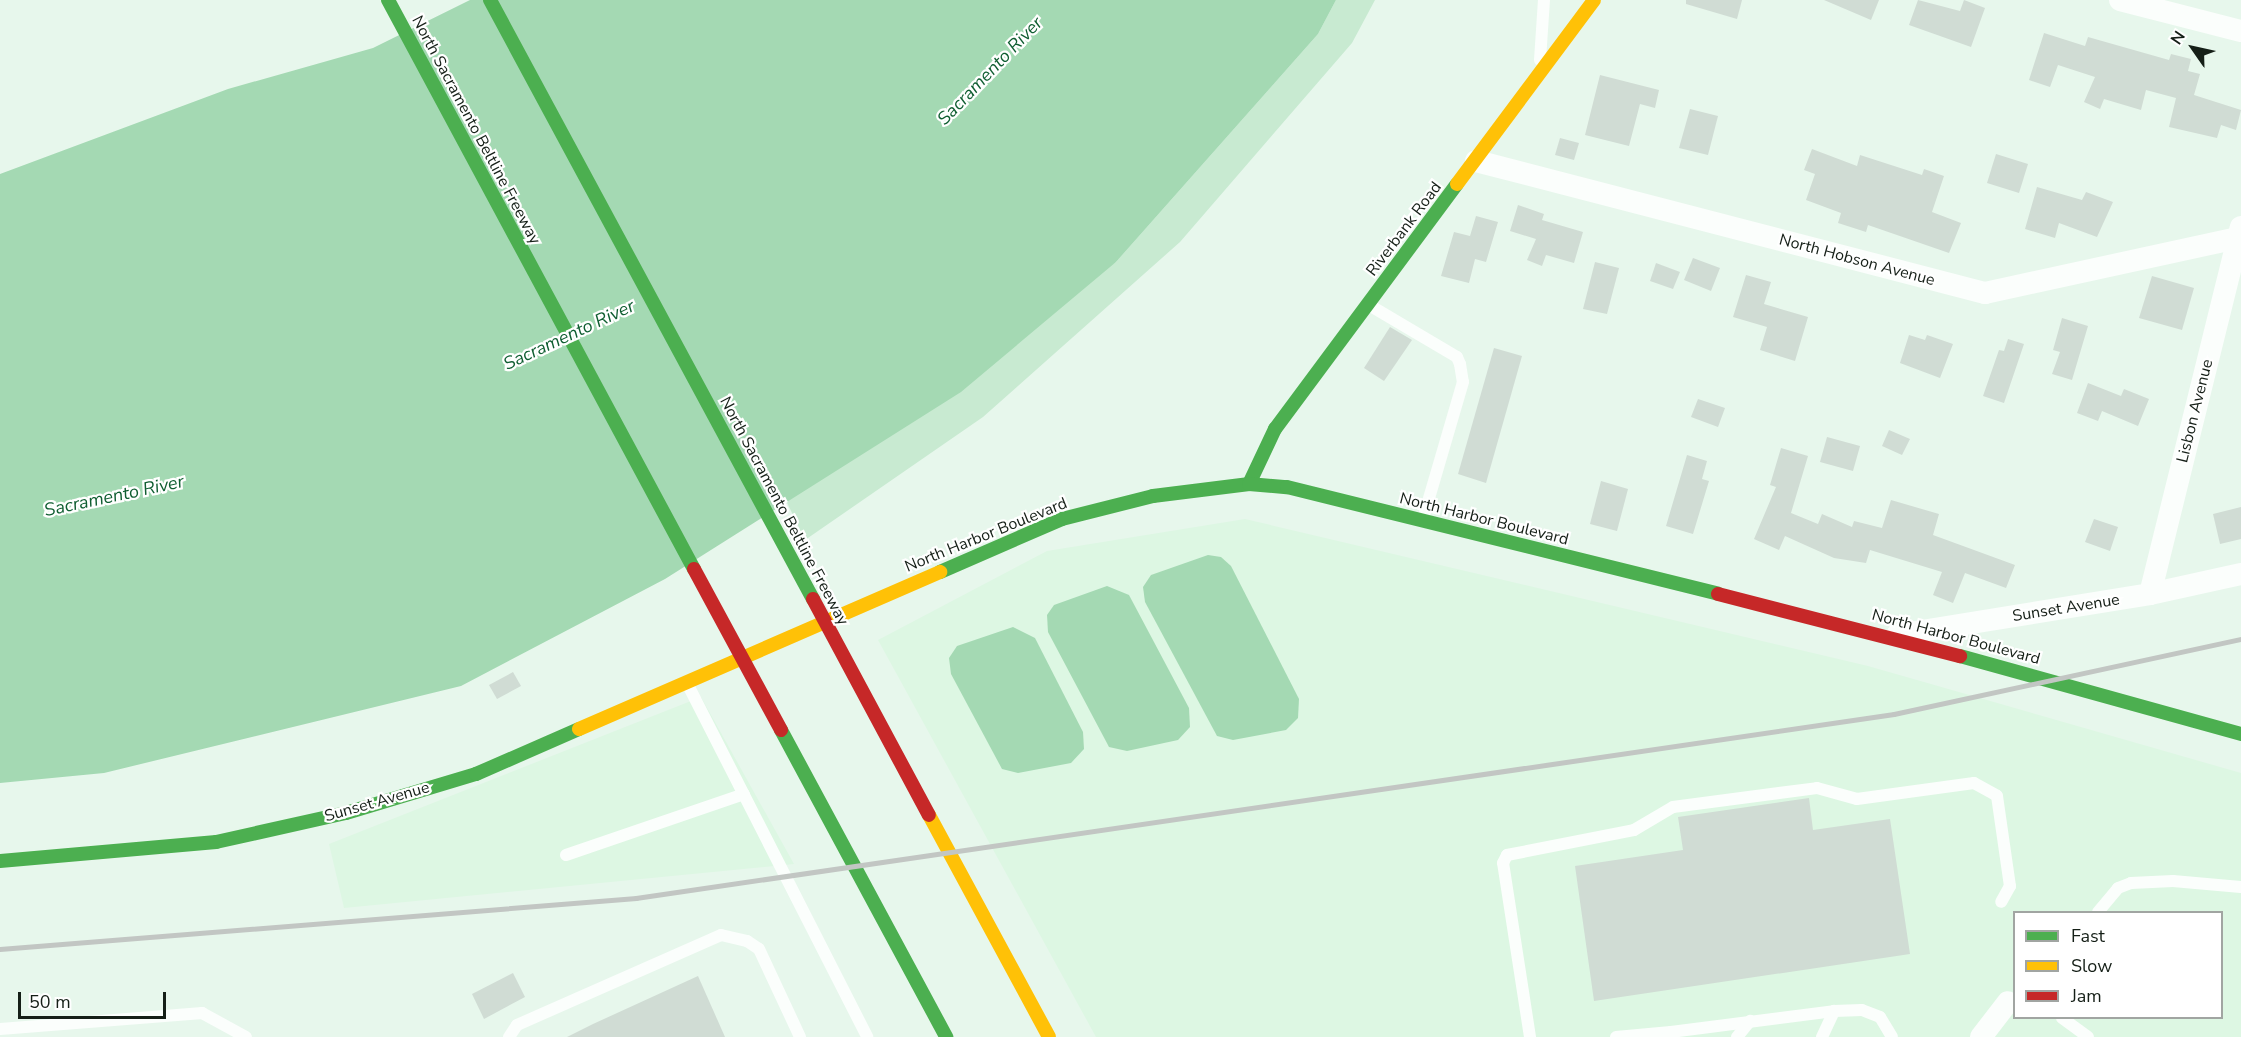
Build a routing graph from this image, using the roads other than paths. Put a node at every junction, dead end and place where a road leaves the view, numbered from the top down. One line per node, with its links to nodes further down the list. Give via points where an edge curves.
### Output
1 (388, 0): 35 (main road, North Sacramento Beltline Freeway)
2 (490, 0): 36 (main road, North Sacramento Beltline Freeway)
3 (1544, 0): 7 (lane)
4 (1594, 0): 7 (main road, Riverbank Road)
5 (2121, 0): 6 (street)
6 (2241, 32)
7 (1539, 76): 8 (main road, Riverbank Road)
8 (1476, 161): 9 (street, North Hobson Avenue, via 1985,293); 10 (main road, Riverbank Road)
9 (2240, 234): 14 (street, Lisbon Avenue)
10 (1368, 304): 11 (main road, Riverbank Road, via 1275,429); 12 (lane, via 1457,357 1460,364 1463,382)
11 (1249, 484): 12 (main road, North Harbor Boulevard, via 1287,487); 16 (main road, North Harbor Boulevard, via 1153,496 1062,519)
12 (1423, 520): 15 (main road, North Harbor Boulevard)
13 (2241, 574): 14 (street, Sunset Avenue)
14 (2150, 594): 15 (street, Sunset Avenue)
15 (1889, 636): 18 (main road, North Harbor Boulevard)
16 (735, 665): 17 (main road, Sunset Avenue)
17 (688, 685): 19 (lane); 21 (main road, Sunset Avenue, via 476,774 346,813 216,842)
18 (2241, 734)
19 (744, 794): 20 (lane); 34 (lane)
20 (566, 855)
21 (0, 861)
22 (2241, 887): 24 (lane, via 2173,881 2131,883 2118,888)
23 (2001, 902): 37 (lane, via 2010,886 1997,796 1974,783 1857,799 1816,788 1673,807 1634,830 1507,855 1503,863)
24 (2099, 911)
25 (2012, 1002): 42 (street)
26 (1834, 1011): 28 (lane); 40 (lane); 41 (lane, via 1862,1010 1880,1017)
27 (2065, 1019): 43 (lane)
28 (1750, 1021): 30 (lane); 39 (lane)
29 (0, 1029): 31 (lane, via 202,1013)
30 (1669, 1035): 38 (lane)
31 (246, 1037)
32 (509, 1037): 33 (lane, via 517,1025 721,936 747,940 759,949)
33 (800, 1037)
34 (867, 1037)
35 (946, 1037)
36 (1049, 1037)
37 (1530, 1037)
38 (1616, 1037)
39 (1737, 1037)
40 (1822, 1037)
41 (1892, 1037)
42 (1981, 1037)
43 (2088, 1037)

